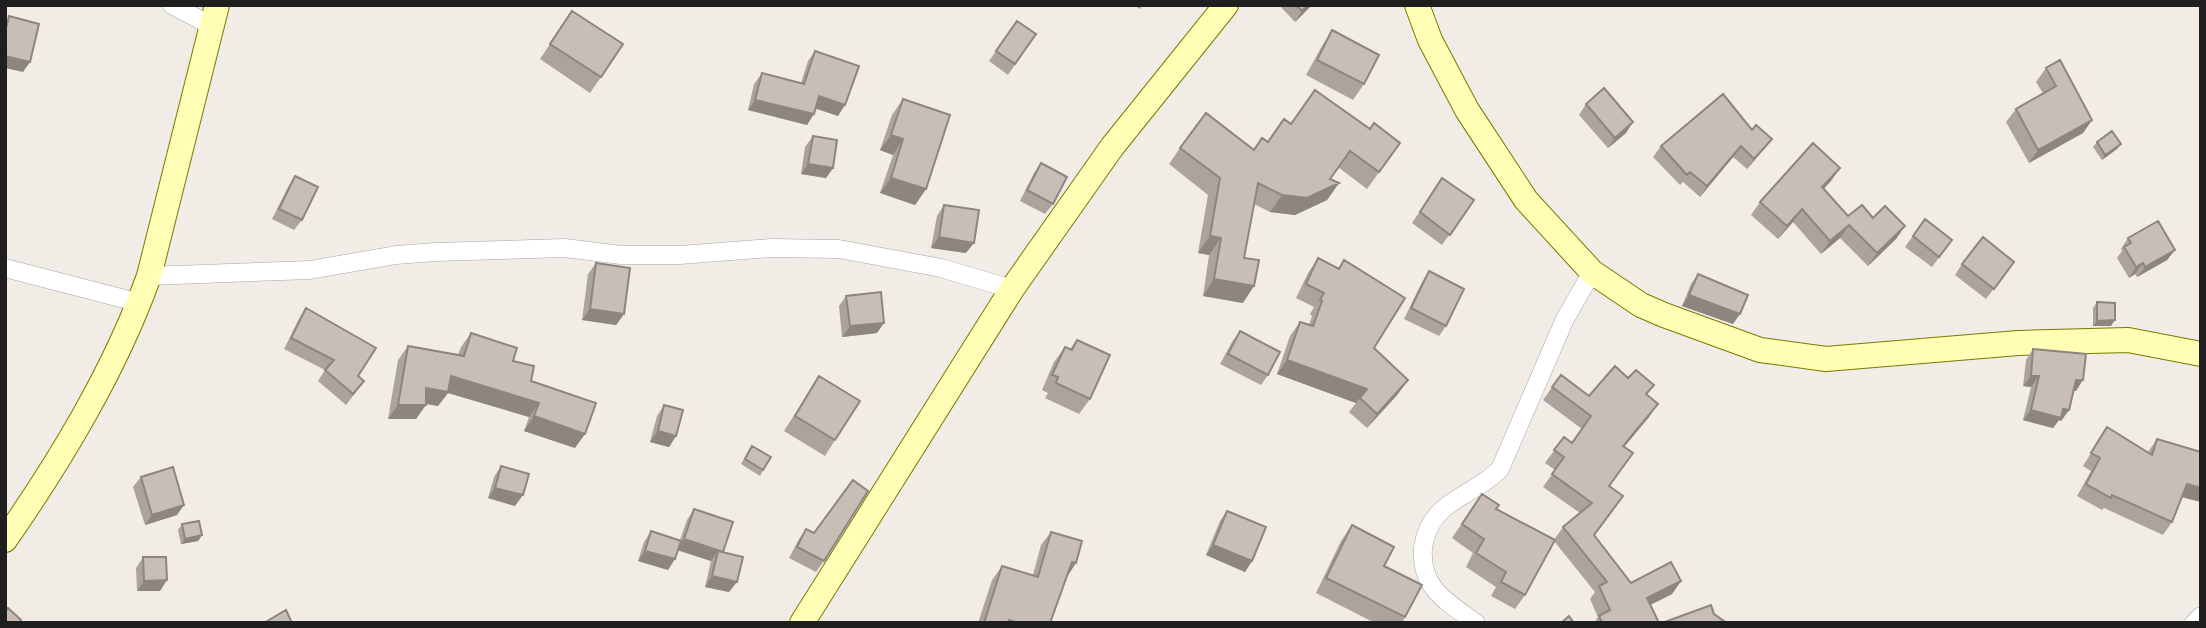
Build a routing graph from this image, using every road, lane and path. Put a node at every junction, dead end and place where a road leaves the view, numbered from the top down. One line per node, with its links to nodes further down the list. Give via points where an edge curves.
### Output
1 (172, 5): 4 (street)
2 (1226, 5): 8 (street, via 1112,147)
3 (1417, 5): 6 (street, via 1467,110 1519,189)
4 (214, 15): 7 (street)
5 (5, 268): 9 (street)
6 (1592, 272): 10 (street, via 1652,310 1760,350 1826,359 2018,343 2128,340); 14 (street, via 1565,319 1500,469 1488,482 1444,508 1430,524 1422,568 1427,581)
7 (149, 276): 8 (street, via 310,270 448,251 565,248 680,256 771,248 839,249 941,268); 9 (street)
8 (1012, 289): 13 (street)
9 (140, 303): 11 (street, via 48,478)
10 (2201, 354)
11 (5, 540)
12 (2201, 616): 15 (street)
13 (802, 623)
14 (1476, 623)
15 (2194, 623)

